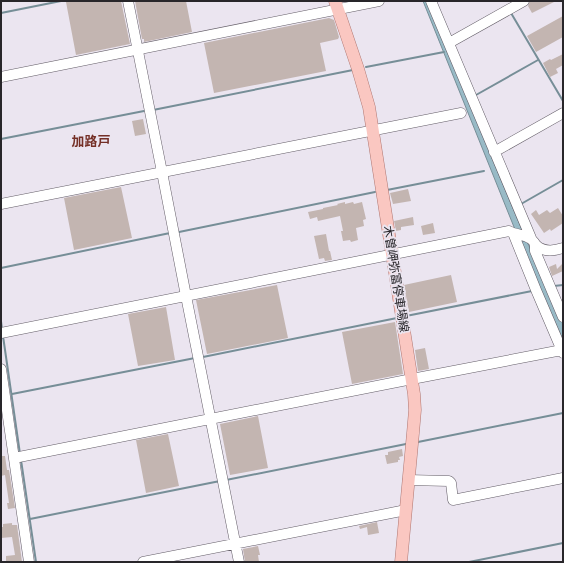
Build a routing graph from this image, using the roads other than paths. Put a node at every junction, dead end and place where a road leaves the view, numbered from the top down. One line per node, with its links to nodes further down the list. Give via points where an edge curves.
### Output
1 (128, 1): 7 (street)
2 (378, 1): 5 (street)
3 (431, 1): 6 (street)
4 (524, 1): 6 (street)
5 (336, 5): 7 (street); 11 (main road, 木曽岬弥富停車場線, via 364,88)
6 (449, 43): 12 (street)
7 (137, 49): 8 (street); 13 (street)
8 (1, 76)
9 (461, 113): 11 (street)
10 (563, 113): 12 (street)
11 (372, 130): 13 (street); 18 (main road, 木曽岬弥富停車場線)
12 (494, 152): 16 (street)
13 (162, 172): 14 (street); 19 (street)
14 (1, 204)
15 (513, 233): 16 (street); 18 (street, via 508,231); 22 (street)
16 (531, 240): 17 (street, via 546,250); 20 (street)
17 (563, 248)
18 (392, 254): 19 (street); 24 (main road, 木曽岬弥富停車場線)
19 (186, 296): 21 (street); 25 (street)
20 (563, 316)
21 (1, 333)
22 (562, 350): 24 (street)
23 (1, 369): 26 (street)
24 (412, 379): 25 (street); 28 (main road, 木曽岬弥富停車場線, via 415,410)
25 (211, 419): 26 (street); 30 (street)
26 (14, 458): 31 (street)
27 (563, 478): 28 (street, via 453,500 449,481)
28 (408, 480): 29 (main road, 木曽岬弥富停車場線)
29 (406, 510): 30 (street); 34 (main road, 木曽岬弥富停車場線)
30 (236, 543): 32 (street); 33 (street)
31 (29, 562)
32 (143, 562)
33 (240, 562)
34 (401, 562)

